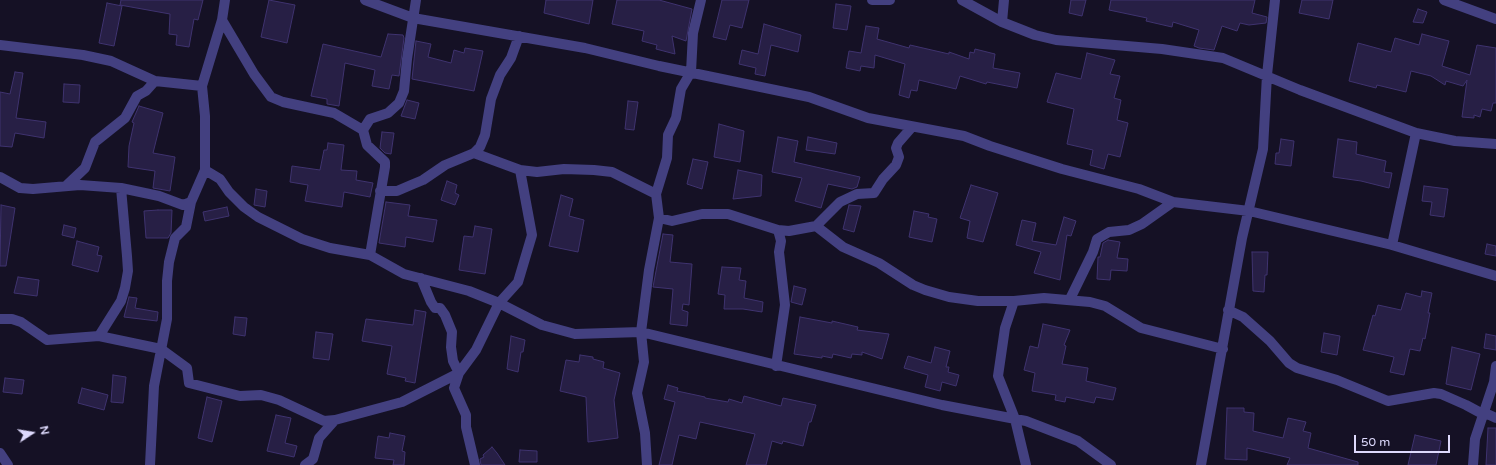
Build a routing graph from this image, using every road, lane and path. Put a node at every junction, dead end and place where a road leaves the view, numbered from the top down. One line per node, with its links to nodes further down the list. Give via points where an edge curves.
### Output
1 (225, 0): 13 (street)
2 (365, 0): 11 (street)
3 (416, 0): 11 (street)
4 (701, 0): 17 (street, via 693,33)
5 (872, 0): 6 (street)
6 (890, 0)
7 (962, 0): 14 (street)
8 (1004, 0): 14 (street)
9 (1276, 0): 18 (street)
10 (1444, 0): 12 (street)
11 (413, 18): 15 (street); 22 (street, via 404,91 399,104 388,113 370,119)
12 (1496, 19)
13 (222, 20): 20 (street); 22 (street, via 254,74 272,97 283,102 334,113)
14 (1002, 22): 18 (street, via 1056,40 1162,49 1223,58)
15 (519, 36): 17 (street); 25 (street, via 491,99 485,135)
16 (0, 46): 19 (street, via 104,59)
17 (690, 72): 21 (street, via 808,97 868,118); 32 (street, via 681,89 676,118 668,135 667,158)
18 (1267, 75): 23 (street, via 1300,90); 35 (street, via 1263,149)
19 (154, 81): 20 (street); 29 (street, via 146,91 137,96 125,118 94,142 85,168)
20 (202, 86): 26 (street)
21 (912, 127): 34 (street, via 964,136 1062,169 1139,189); 37 (street, via 898,142 896,165 874,193 857,194 840,202)
22 (363, 130): 31 (street, via 367,145 385,162)
23 (1416, 133): 24 (street, via 1455,141); 39 (street)
24 (1496, 144)
25 (474, 153): 27 (street); 31 (street, via 445,165 411,185 397,190)
26 (206, 170): 33 (street); 40 (street, via 220,179 244,208 275,226 330,248)
27 (520, 170): 32 (street, via 612,172); 45 (street, via 532,235 518,282)
28 (0, 177): 29 (street, via 20,188)
29 (66, 186): 30 (street)
30 (121, 188): 33 (street, via 159,196 183,205); 49 (street, via 128,271 121,301)
31 (380, 191): 40 (street)
32 (656, 194): 36 (street)
33 (191, 202): 50 (street, via 186,227 176,238 169,262 167,319)
34 (1173, 202): 35 (street); 43 (street, via 1142,224 1129,230 1109,232 1097,239)
35 (1249, 211): 39 (street); 46 (street)
36 (659, 218): 38 (street, via 672,221 702,214 728,214); 48 (street, via 648,270)
37 (816, 226): 38 (street, via 789,231); 44 (street, via 843,247 879,263 925,290 949,297)
38 (778, 230): 52 (street, via 781,241 781,285 785,305)
39 (1392, 245): 41 (street)
40 (370, 254): 42 (street, via 397,271)
41 (1496, 276)
42 (421, 278): 45 (street, via 469,291); 54 (street, via 429,298 435,308 440,308 445,315 452,332 451,347)
43 (1070, 299): 44 (street, via 1044,298); 51 (street, via 1105,306 1141,328 1158,334)
44 (1014, 302): 57 (street, via 1005,328 998,376)
45 (499, 303): 48 (street, via 542,325 575,334); 54 (street, via 476,350)
46 (1228, 310): 51 (street); 55 (street, via 1243,317 1297,368 1338,380 1388,401 1434,393 1449,397 1478,412)
47 (0, 319): 49 (street, via 21,322 47,340)
48 (641, 332): 52 (street); 64 (street, via 644,362 637,393)
49 (99, 336): 50 (street)
50 (161, 349): 58 (street, via 188,368 189,383 240,396 261,395 279,400 324,421); 61 (street, via 154,386)
51 (1223, 349): 67 (street)
52 (776, 366): 57 (street, via 942,405)
53 (1496, 366): 55 (street)
54 (459, 373): 58 (street, via 402,402); 63 (street, via 454,388 466,415 466,427)
55 (1485, 412): 56 (street); 68 (street, via 1475,439)
56 (1496, 418)
57 (1015, 419): 65 (street); 66 (street, via 1078,441)
58 (335, 420): 62 (street, via 319,438 313,459)
59 (0, 453): 60 (street)
60 (8, 465)
61 (150, 465)
62 (305, 465)
63 (475, 465)
64 (648, 465)
65 (1026, 465)
66 (1111, 465)
67 (1201, 465)
68 (1473, 465)

